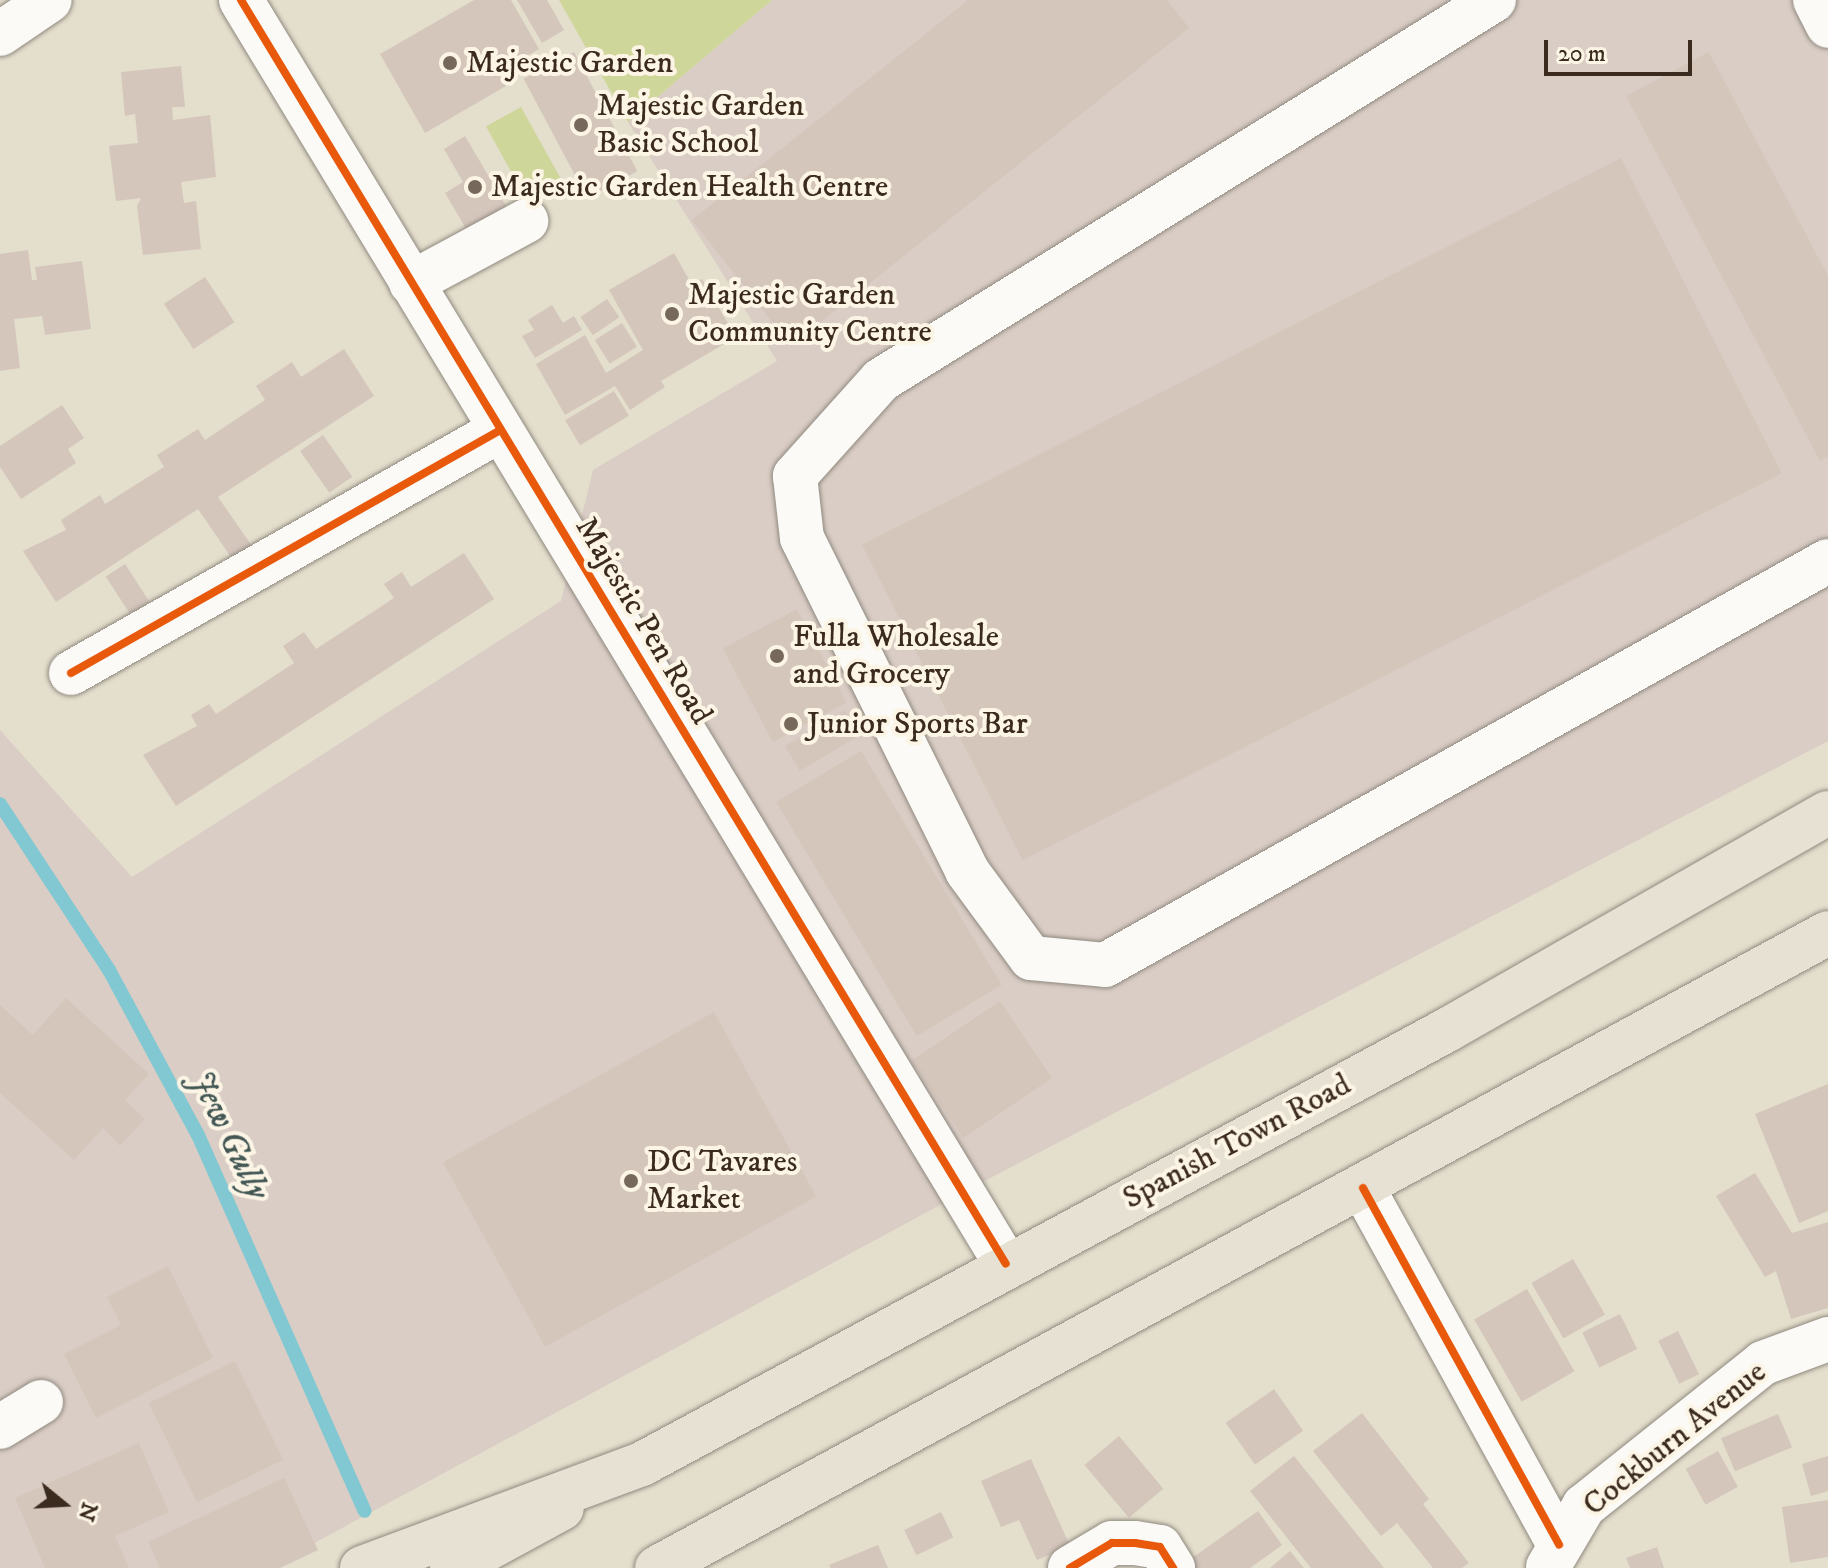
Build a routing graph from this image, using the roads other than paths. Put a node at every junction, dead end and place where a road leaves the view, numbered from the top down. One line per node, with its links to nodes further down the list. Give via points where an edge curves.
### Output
1 (50, 0): 6 (street)
2 (241, 0): 8 (street, Majestic Pen Road)
3 (1494, 0): 10 (street, via 881,380 795,476 802,538 967,871 1031,958 1105,965)
4 (1815, 0): 5 (street)
5 (1828, 26)
6 (0, 34)
7 (526, 221): 8 (street)
8 (411, 283): 9 (street, Majestic Pen Road)
9 (500, 430): 11 (street); 15 (street, Majestic Pen Road)
10 (1828, 561)
11 (71, 673)
12 (1828, 813): 15 (main road, Spanish Town Road, via 1447,1030)
13 (1828, 933): 14 (main road)
14 (1363, 1188): 20 (street); 23 (main road)
15 (1006, 1264): 19 (main road, Spanish Town Road)
16 (1828, 1339): 20 (street, Cockburn Avenue, via 1763,1363 1584,1506)
17 (41, 1402): 18 (street)
18 (0, 1427)
19 (642, 1464): 21 (main road, Spanish Town Road); 22 (main road, Spanish Town Road)
20 (1554, 1557)
21 (362, 1568)
22 (452, 1568)
23 (657, 1568)
24 (1070, 1568): 25 (street, via 1112,1543 1160,1547)
25 (1173, 1568)

